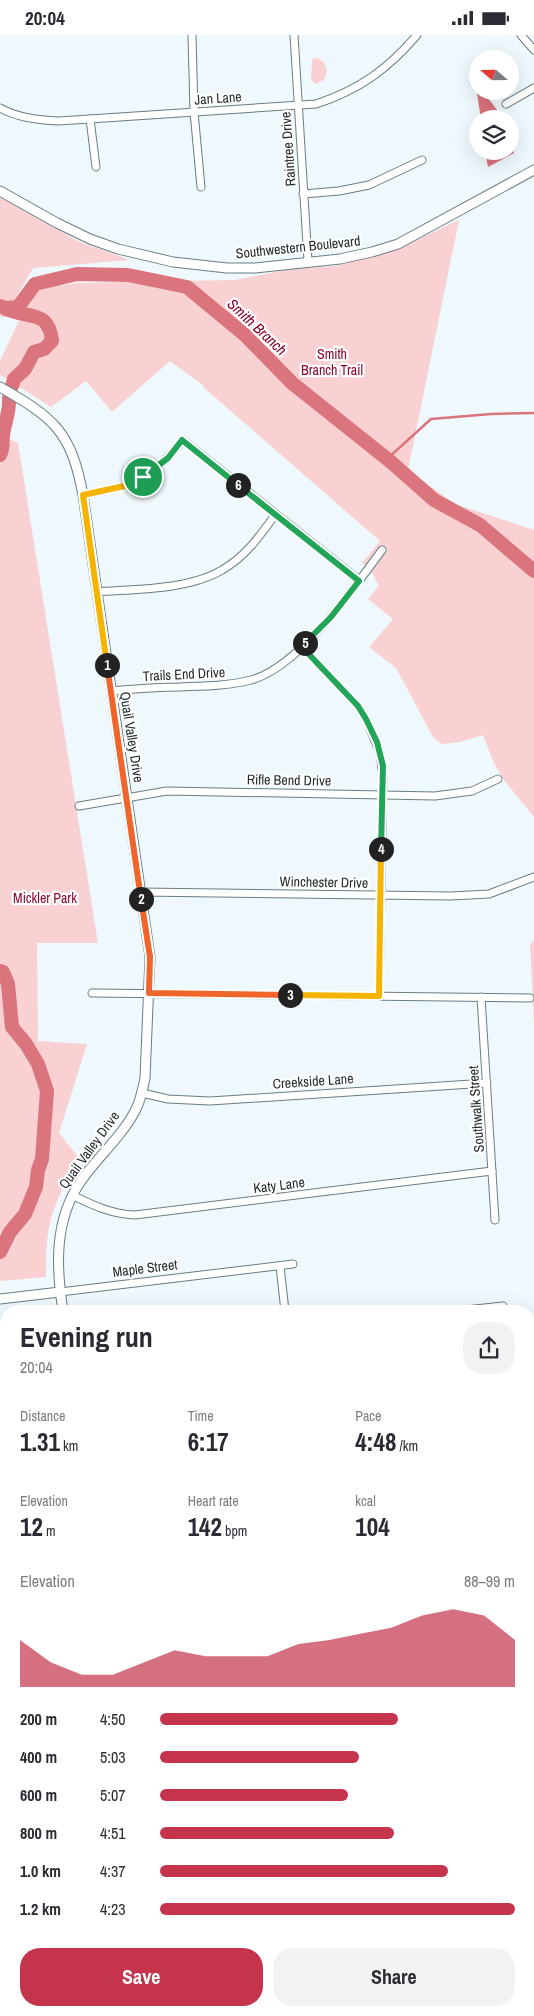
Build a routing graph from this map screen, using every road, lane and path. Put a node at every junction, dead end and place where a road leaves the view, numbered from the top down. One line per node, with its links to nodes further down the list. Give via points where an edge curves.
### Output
1 (192, 35): 10 (street)
2 (294, 35): 8 (street, Raintree Drive)
3 (417, 35): 8 (street, Jan Lane, via 384,69 364,83 338,97 316,104)
4 (521, 35): 5 (street)
5 (534, 50)
6 (534, 88): 7 (street)
7 (506, 104)
8 (298, 105): 10 (street, Jan Lane); 17 (street, Raintree Drive)
9 (0, 108): 11 (street, Jan Lane, via 36,120)
10 (194, 112): 11 (street, Jan Lane); 15 (street)
11 (90, 119): 13 (street)
12 (422, 160): 17 (street, via 368,185)
13 (96, 167)
14 (534, 170): 18 (street, Southwestern Boulevard, via 398,244 340,259)
15 (201, 187)
16 (0, 191): 18 (street, Southwestern Boulevard, via 90,239 145,257 227,268)
17 (303, 194): 18 (street, Raintree Drive)
18 (308, 261)
19 (0, 387): 20 (street, Quail Valley Drive, via 44,415 61,433 75,459)
20 (83, 495): 21 (street, via 129,485 158,467 182,440); 24 (street, Quail Valley Drive)
21 (275, 515): 23 (street); 24 (street, via 243,555 210,576 195,582)
22 (382, 550): 23 (street, Trails End Drive)
23 (359, 581): 25 (street, Trails End Drive, via 331,617)
24 (97, 592): 26 (street, Quail Valley Drive)
25 (301, 646): 26 (street, Trails End Drive, via 283,663 254,679 209,687); 28 (street, via 358,706 366,719 383,766)
26 (111, 691): 29 (street, Quail Valley Drive)
27 (498, 779): 28 (street, Rifle Bend Drive, via 472,791 455,794)
28 (383, 794): 29 (street, Rifle Bend Drive, via 167,791); 33 (street)
29 (128, 799): 30 (street, Rifle Bend Drive); 32 (street, Quail Valley Drive)
30 (79, 806)
31 (534, 877): 33 (street, Winchester Drive, via 489,894)
32 (140, 892): 33 (street, Winchester Drive); 35 (street, Quail Valley Drive, via 150,957)
33 (380, 895): 36 (street)
34 (92, 993): 35 (street)
35 (149, 993): 36 (street); 40 (street, Quail Valley Drive)
36 (379, 996): 37 (street)
37 (481, 997): 38 (street); 39 (street, Southwalk Street)
38 (530, 998)
39 (487, 1083): 40 (street, Creekside Lane, via 210,1101 168,1099); 41 (street, Southwalk Street)
40 (142, 1093): 42 (street, Quail Valley Drive, via 119,1135)
41 (492, 1171): 42 (street, Katy Lane, via 135,1215 106,1211); 43 (street, Southwalk Street)
42 (72, 1195): 46 (street, Quail Valley Drive, via 60,1234)
43 (495, 1220)
44 (292, 1264): 45 (street, Maple Street)
45 (280, 1266): 46 (street, Maple Street); 49 (street)
46 (60, 1292): 47 (street, Maple Street); 48 (street, Quail Valley Drive)
47 (0, 1299)
48 (62, 1305)
49 (284, 1305)

